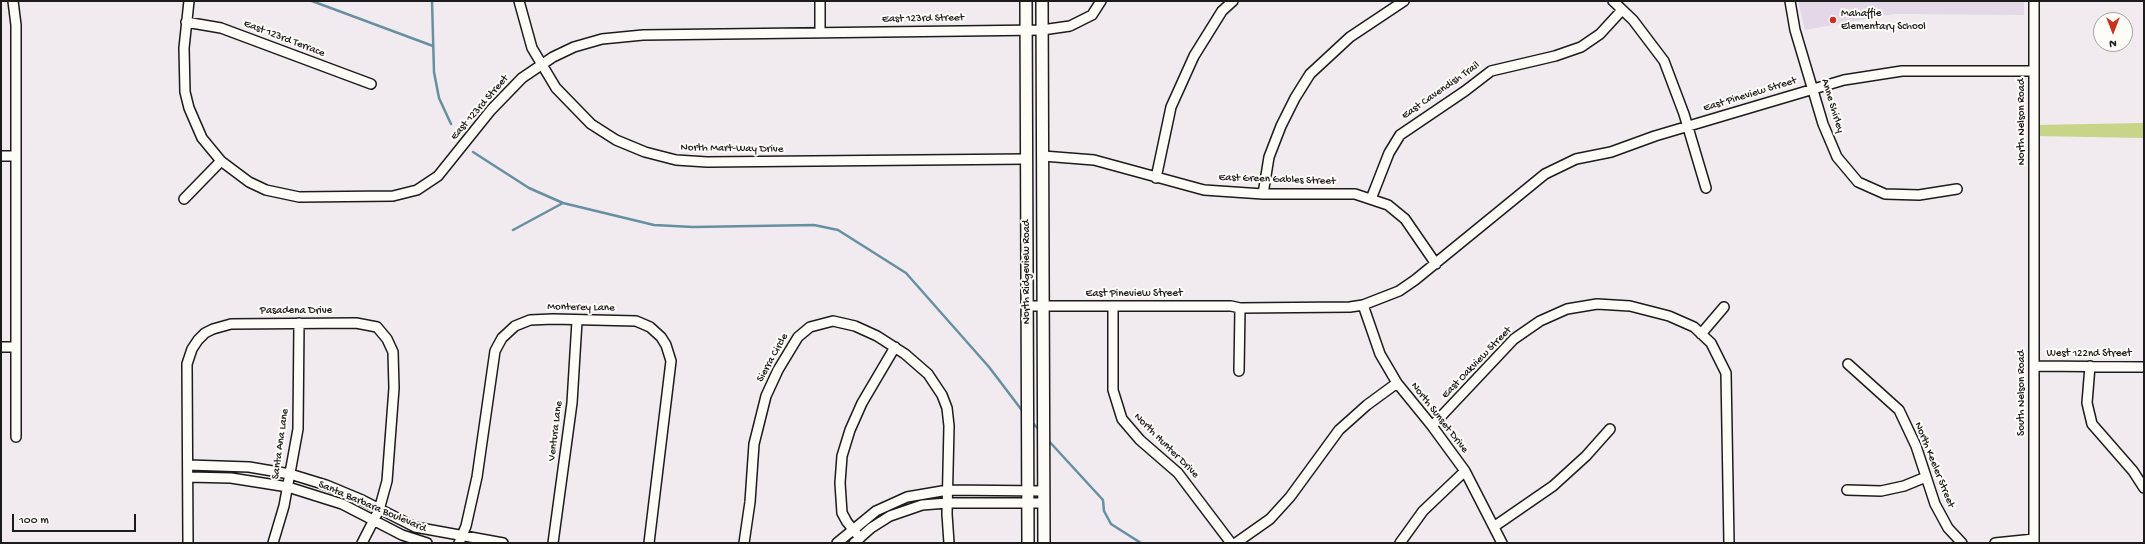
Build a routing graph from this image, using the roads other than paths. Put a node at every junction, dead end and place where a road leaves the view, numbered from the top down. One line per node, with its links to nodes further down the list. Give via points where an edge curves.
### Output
1 (13, 1): 24 (street, via 16,25)
2 (189, 1): 14 (street, East 123rd Street)
3 (519, 1): 18 (street, North Mart-Way Drive, via 526,30)
4 (820, 1): 17 (street)
5 (1026, 1): 15 (main road, North Ridgeview Road)
6 (1042, 1): 16 (main road, North Ridgeview Road)
7 (1101, 1): 16 (street, via 1092,15 1070,26)
8 (1233, 1): 28 (street, via 1222,11 1194,56 1171,107)
9 (1404, 1): 31 (street, via 1350,37 1310,74 1281,126 1269,157)
10 (1613, 1): 13 (street)
11 (1790, 1): 21 (street, Anne Shirley)
12 (2034, 1): 19 (street, North Nelson Road)
13 (1622, 10): 22 (street, via 1633,20 1664,61); 33 (street, East Cavendish Trail, via 1600,34 1581,47 1491,71 1400,135 1389,153)
14 (186, 22): 20 (street, East 123rd Terrace, via 221,28); 27 (street, East 123rd Street, via 184,74 189,108 202,138)
15 (1026, 30): 16 (street); 17 (street, East 123rd Street); 26 (main road, North Ridgeview Road)
16 (1042, 30): 25 (main road, North Ridgeview Road)
17 (820, 32): 18 (street, East 123rd Street, via 617,37 574,47)
18 (541, 65): 26 (street, North Mart-Way Drive, via 556,88 591,124 616,140 645,152 676,160 707,162); 27 (street, East 123rd Street, via 522,78 500,100 438,176 428,184 405,194 299,197 249,182)
19 (2034, 71): 21 (street, East Pineview Street, via 1902,71 1844,80); 34 (street, North Nelson Road)
20 (371, 84)
21 (1814, 88): 22 (street, East Pineview Street); 30 (street, Anne Shirley, via 1823,124 1837,157 1858,182 1885,194 1919,195)
22 (1688, 127): 29 (street); 35 (street, East Pineview Street, via 1611,152 1576,159 1545,174)
23 (1, 156): 24 (street)
24 (16, 156): 46 (street)
25 (1043, 156): 28 (street, East Green Gables Street, via 1094,160); 38 (main road, North Ridgeview Road)
26 (1026, 159): 37 (main road, North Ridgeview Road)
27 (221, 161): 32 (street)
28 (1156, 178): 31 (street, East Green Gables Street, via 1204,190)
29 (1706, 188)
30 (1958, 190)
31 (1263, 194): 33 (street, East Green Gables Street, via 1355,194)
32 (184, 198)
33 (1371, 199): 35 (street, East Green Gables Street, via 1388,205 1405,219)
34 (2034, 244): 49 (street, South Nelson Road)
35 (1436, 264): 36 (street, East Pineview Street, via 1399,291)
36 (1363, 305): 41 (street, East Pineview Street, via 1350,308); 53 (street, North Sunset Drive, via 1380,354)
37 (1027, 306): 38 (street, East Pineview Street); 66 (main road, North Ridgeview Road)
38 (1043, 306): 39 (street, East Pineview Street); 67 (main road, North Ridgeview Road)
39 (1113, 306): 41 (street, East Pineview Street); 90 (street, North Hunter Drive, via 1112,380 1115,400 1122,419 1140,440 1190,487)
40 (1724, 307): 44 (street)
41 (1240, 308): 52 (street)
42 (577, 320): 75 (street, Monterey Lane, via 522,322 509,330 495,351 477,477); 83 (street, Ventura Lane, via 572,403); 84 (street, Monterey Lane, via 626,320 643,323 661,337 671,361)
43 (299, 323): 57 (street, Pasadena Drive, via 231,324 213,329 198,340 187,364); 59 (street, Santa Ana Lane, via 298,429); 71 (street, Pasadena Drive, via 371,325 383,333 390,345 393,357 394,415 389,469)
44 (1701, 334): 54 (street, East Oakview Street, via 1694,327 1669,316 1630,306 1597,304 1567,309 1540,320 1514,339); 94 (street, East Oakview Street, via 1711,343 1726,373)
45 (1, 347): 46 (street)
46 (16, 347): 56 (street)
47 (895, 347): 64 (street, Sierra Circle, via 928,374 942,394 949,418); 74 (street, via 862,403 844,450 840,470 840,497 842,513); 85 (street, Sierra Circle, via 877,336 841,322 818,324 798,337 773,379 760,417 754,444)
48 (1848, 364): 61 (street, North Keeler Street, via 1899,410 1916,446)
49 (2034, 366): 50 (street, West 122nd Street); 77 (street, South Nelson Road)
50 (2090, 366): 51 (street, West 122nd Street); 63 (street, via 2087,403 2092,424 2128,465)
51 (2144, 367)
52 (1239, 371)
53 (1397, 383): 54 (street, North Sunset Drive); 91 (street, via 1339,430 1290,497 1270,519)
54 (1432, 426): 58 (street, North Sunset Drive)
55 (1610, 429): 73 (street, via 1586,456 1553,486)
56 (16, 436)
57 (188, 465): 59 (street, Santa Barbara Boulevard, via 249,467); 60 (street, Pasadena Drive)
58 (1465, 471): 73 (street, North Sunset Drive); 92 (street, via 1423,511)
59 (290, 474): 62 (street, Santa Ana Lane); 71 (street, Santa Barbara Boulevard, via 345,492)
60 (188, 477): 62 (street, Santa Barbara Boulevard, via 231,478); 78 (street, Pasadena Drive)
61 (1926, 477): 65 (street, via 1904,486 1881,491); 95 (street, North Keeler Street, via 1935,504 1948,528)
62 (288, 487): 72 (street, Santa Barbara Boulevard, via 342,504); 79 (street, Santa Ana Lane)
63 (2144, 488)
64 (948, 490): 66 (street); 68 (street, Sierra Circle); 74 (street, via 897,500 876,511)
65 (1847, 490)
66 (1028, 491): 67 (street); 69 (main road, North Ridgeview Road)
67 (1044, 491): 70 (main road, North Ridgeview Road)
68 (948, 503): 69 (street); 76 (street, via 922,505 900,512); 87 (street, Sierra Circle)
69 (1028, 503): 70 (street); 88 (main road, North Ridgeview Road)
70 (1044, 503): 89 (main road, North Ridgeview Road)
71 (379, 510): 72 (street, Pasadena Drive); 75 (street, Santa Barbara Boulevard, via 415,527)
72 (374, 520): 80 (street, Pasadena Drive); 81 (street, Santa Barbara Boulevard, via 402,535)
73 (1495, 526): 93 (street, North Sunset Drive)
74 (852, 529): 76 (street); 86 (street)
75 (461, 540): 82 (street, Santa Barbara Boulevard)
76 (857, 540)
77 (2034, 541): 96 (street)
78 (188, 543)
79 (273, 543)
80 (362, 543)
81 (427, 543)
82 (503, 543)
83 (552, 543)
84 (649, 543)
85 (744, 543)
86 (838, 543)
87 (949, 543)
88 (1028, 543)
89 (1044, 543)
90 (1231, 543)
91 (1236, 543)
92 (1400, 543)
93 (1502, 543)
94 (1729, 543)
95 (1962, 543)
96 (1995, 543)

